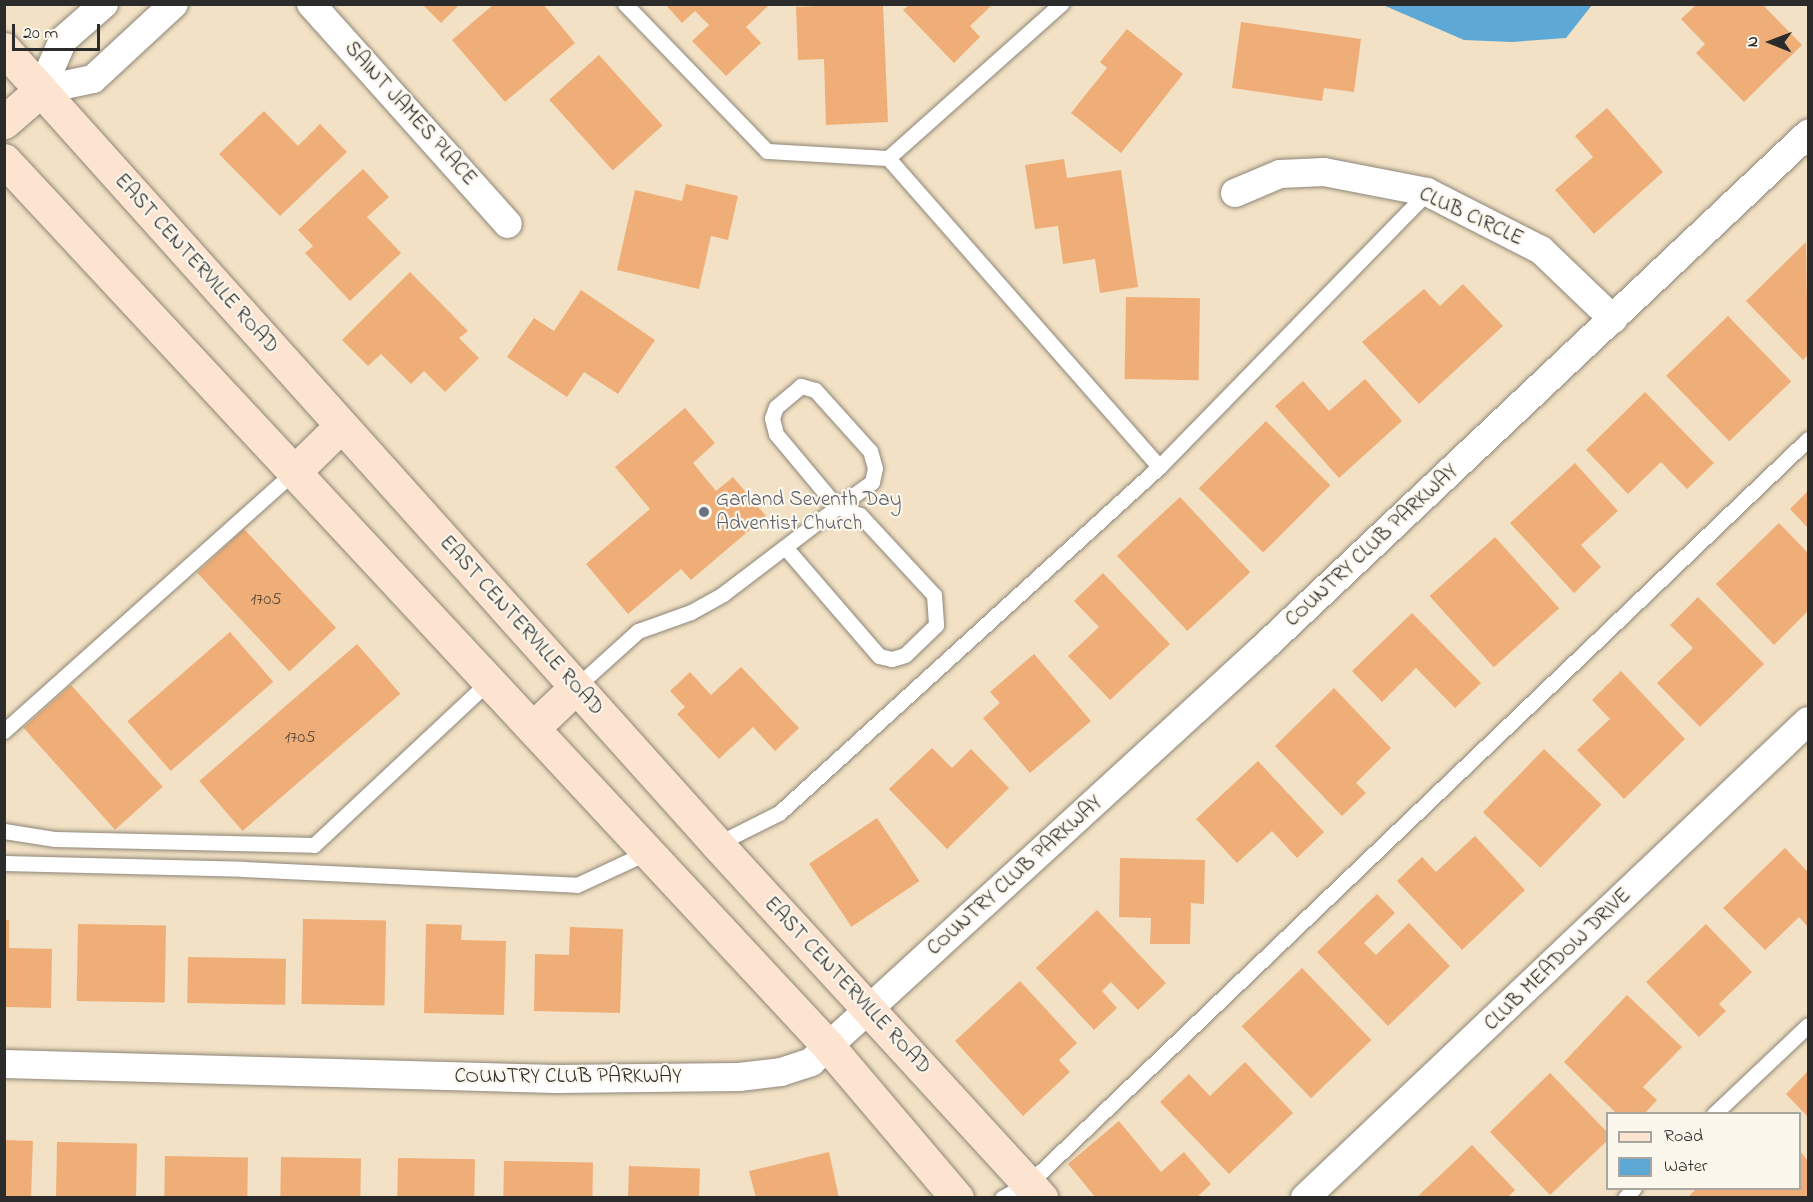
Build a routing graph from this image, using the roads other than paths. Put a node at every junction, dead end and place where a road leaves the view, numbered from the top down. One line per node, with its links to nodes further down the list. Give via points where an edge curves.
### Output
1 (104, 4): 7 (street, via 63,40)
2 (174, 4): 7 (street, via 93,79)
3 (311, 4): 14 (street, SAINT JAMES PLACE)
4 (625, 4): 10 (lane, via 767,151)
5 (1061, 4): 10 (lane)
6 (4, 49): 7 (main road, EAST CENTERVILLE ROAD)
7 (41, 90): 8 (main road); 16 (main road, EAST CENTERVILLE ROAD)
8 (4, 122)
9 (1809, 134): 15 (street, COUNTRY CLUB PARKWAY)
10 (888, 158): 18 (lane)
11 (4, 160): 19 (main road)
12 (1427, 192): 13 (street, CLUB CIRCLE, via 1324,172 1280,174); 15 (street, CLUB CIRCLE, via 1541,250); 18 (lane)
13 (1235, 193)
14 (508, 224)
15 (1612, 320): 31 (street, COUNTRY CLUB PARKWAY, via 1262,650 970,919)
16 (341, 426): 19 (main road); 23 (main road, EAST CENTERVILLE ROAD)
17 (1809, 439): 36 (lane)
18 (1159, 467): 28 (lane, via 779,813)
19 (294, 472): 22 (main road); 26 (lane)
20 (837, 507): 20 (lane, via 872,482 875,468 870,452 815,390 801,386 776,407 772,418 776,434); 21 (lane); 21 (lane, via 860,515 934,595 936,626 905,655 892,659 879,656)
21 (785, 547): 23 (lane, via 723,594 691,612 638,631)
22 (489, 681): 25 (main road); 27 (lane, via 314,845 55,839)
23 (576, 687): 25 (main road); 28 (main road, EAST CENTERVILLE ROAD)
24 (1809, 721): 38 (street, CLUB MEADOW DRIVE)
25 (533, 728): 29 (main road)
26 (4, 731)
27 (4, 831)
28 (717, 844): 31 (main road, EAST CENTERVILLE ROAD)
29 (648, 852): 30 (lane, via 578,885 243,869); 33 (main road)
30 (4, 863)
31 (866, 1009): 33 (street, COUNTRY CLUB PARKWAY); 36 (main road, EAST CENTERVILLE ROAD)
32 (1809, 1025): 35 (lane)
33 (829, 1047): 34 (street, COUNTRY CLUB PARKWAY, via 811,1062 781,1072 739,1077 556,1079); 37 (main road)
34 (4, 1064)
35 (1715, 1112)
36 (1024, 1192)
37 (957, 1197)
38 (1305, 1197)

